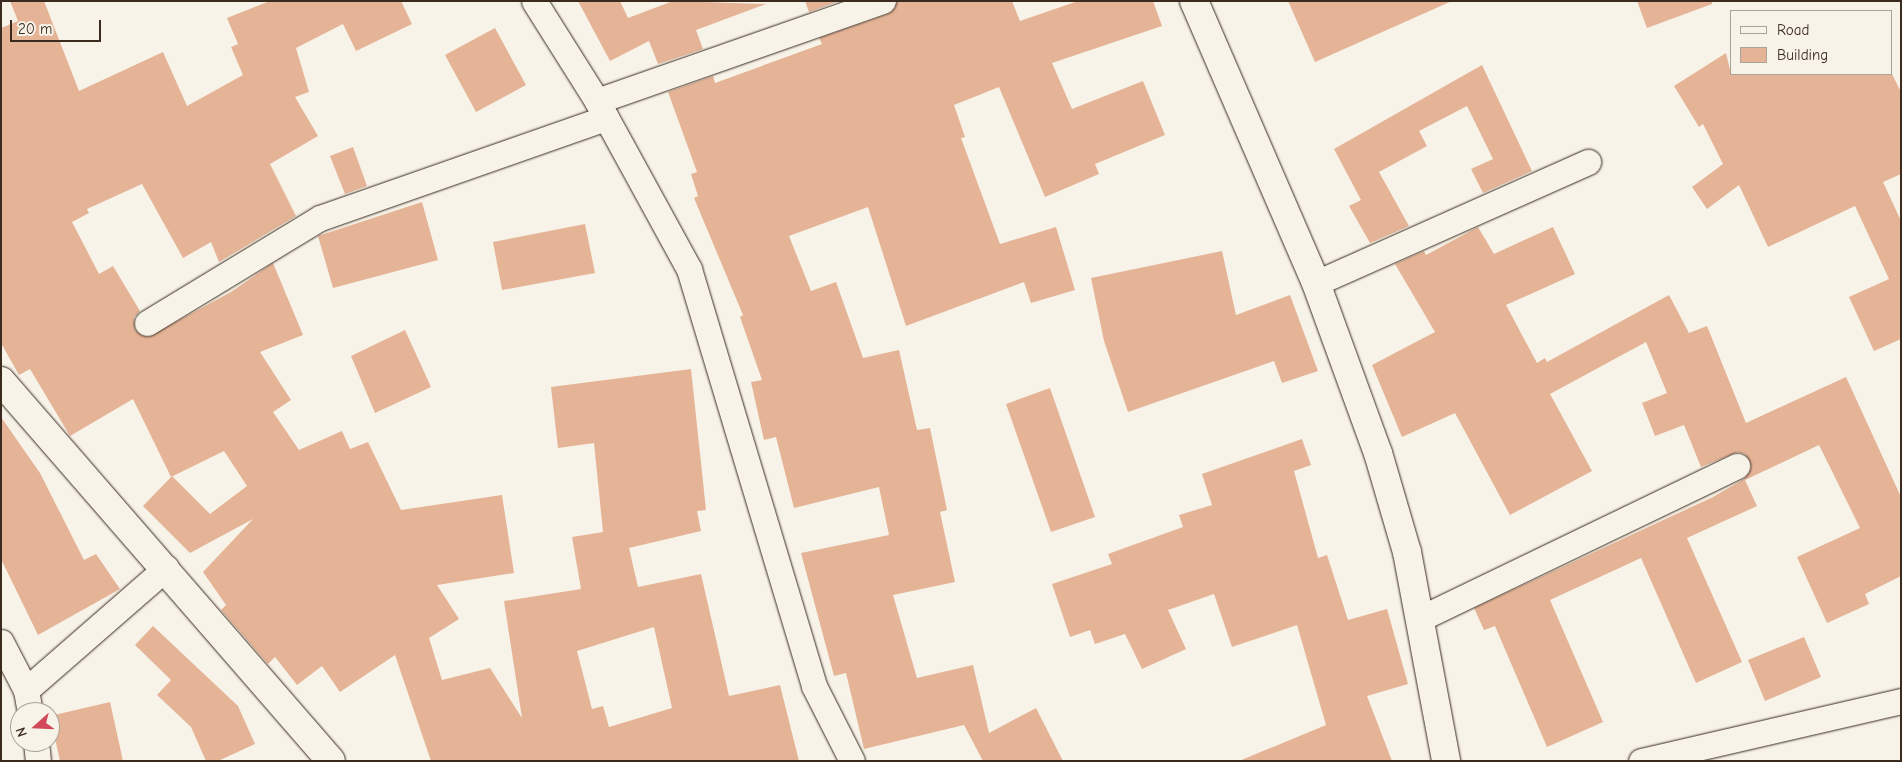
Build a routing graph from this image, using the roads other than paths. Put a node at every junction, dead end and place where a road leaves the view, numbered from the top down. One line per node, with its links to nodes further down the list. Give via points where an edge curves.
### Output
1 (534, 1): 4 (street)
2 (883, 1): 4 (street)
3 (1194, 1): 6 (street)
4 (602, 110): 7 (street, via 320,218); 16 (street, via 689,269 814,686)
5 (1588, 162): 6 (street)
6 (1316, 283): 11 (street, via 1378,453 1408,552)
7 (147, 323)
8 (1, 381): 10 (street)
9 (1737, 466): 11 (street)
10 (166, 568): 13 (street); 15 (street)
11 (1420, 618): 17 (street)
12 (1, 642): 13 (street)
13 (28, 701)
14 (1901, 701): 18 (street)
15 (331, 761)
16 (852, 761)
17 (1446, 761)
18 (1641, 761)

